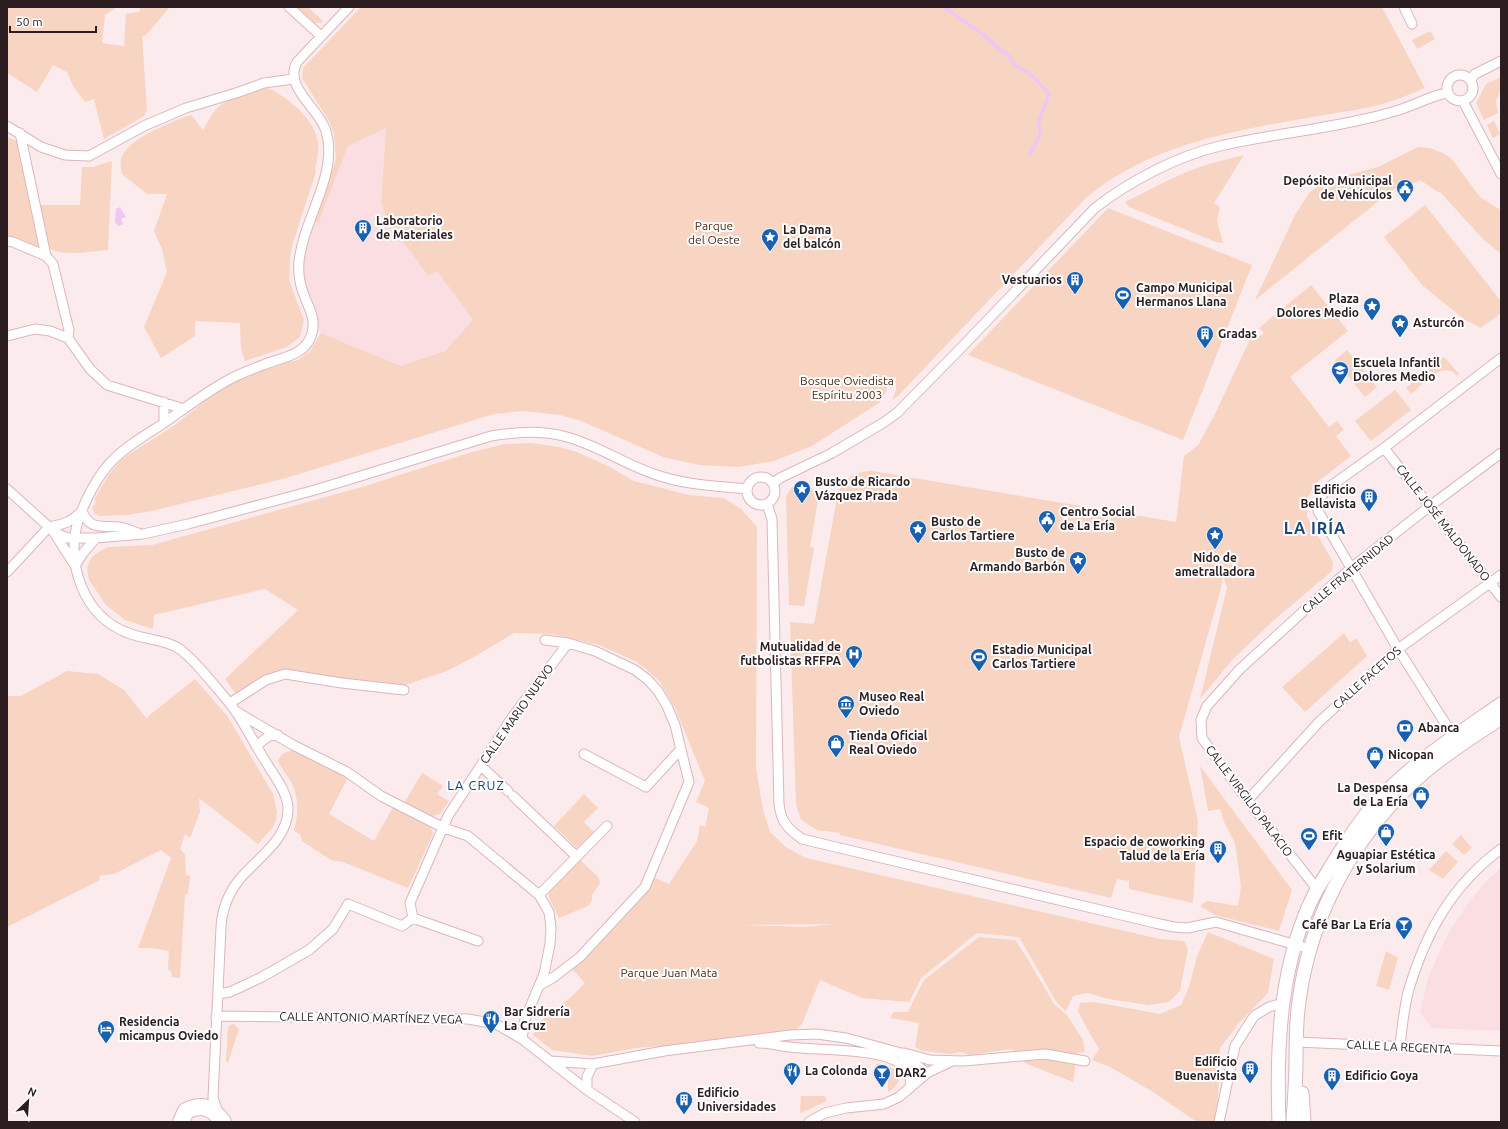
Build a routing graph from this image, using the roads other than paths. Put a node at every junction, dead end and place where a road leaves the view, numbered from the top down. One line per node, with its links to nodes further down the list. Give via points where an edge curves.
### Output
1 (289, 7): 5 (street)
2 (349, 7): 5 (street)
3 (1404, 7): 4 (street)
4 (1412, 24)
5 (321, 36): 7 (street, via 297,62)
6 (1501, 62): 8 (street, via 1475,74)
7 (293, 79): 12 (street, via 264,83 186,108 144,126 89,156 59,153 41,147); 22 (street, via 322,121 329,149 326,170 299,263 302,288 313,316 311,335 304,348 295,354 264,364 229,380)
8 (1470, 80): 9 (street, via 1463,75 1455,75 1447,84); 10 (street, via 1472,92)
9 (1447, 92): 10 (street, via 1452,99); 26 (street, via 1400,110 1351,122 1218,146 1150,173 1112,194 1095,208 897,413 883,424)
10 (1463, 100): 13 (street)
11 (7, 126): 12 (street)
12 (20, 133): 15 (street)
13 (1501, 174)
14 (7, 242): 15 (street, via 13,242)
15 (46, 256): 19 (street, via 53,264 69,330)
16 (17, 323): 17 (street)
17 (18, 333): 18 (street); 19 (street, via 35,329 50,331)
18 (7, 336)
19 (68, 338): 21 (street, via 90,369 107,385)
20 (1501, 358): 24 (street)
21 (164, 402): 22 (street); 23 (street)
22 (184, 409): 23 (street)
23 (164, 422): 31 (street, via 110,463 102,472)
24 (1384, 448): 30 (street, CALLE JOSÉ MALDONADO); 37 (street, via 1328,488 1320,498 1318,511)
25 (1501, 453): 30 (street, CALLE FRATERNIDAD)
26 (773, 484): 28 (street, via 766,478 756,478); 29 (street, via 774,496)
27 (7, 489): 32 (street)
28 (747, 489): 29 (street, via 752,502 760,506); 33 (street, via 698,485 655,474 567,437 545,433 510,433 491,436 315,490)
29 (767, 504): 66 (street, via 772,519 779,804 784,824 792,832 802,839 1155,923 1187,928 1216,922)
30 (1430, 506): 37 (street, CALLE FRATERNIDAD); 40 (street, CALLE JOSÉ MALDONADO)
31 (82, 511): 32 (street, via 72,520); 33 (street, via 84,517 93,525 120,527); 35 (street)
32 (50, 528): 35 (street, via 60,535); 36 (street); 38 (street)
33 (143, 534): 34 (street)
34 (96, 538): 35 (street); 36 (street)
35 (75, 539): 36 (street)
36 (75, 566): 46 (street, via 86,597 103,618 126,633 180,649)
37 (1351, 568): 44 (street); 48 (street, CALLE FRATERNIDAD, via 1240,669)
38 (7, 572)
39 (1501, 575): 40 (street, CALLE FACETOS)
40 (1490, 583): 41 (street, CALLE JOSÉ MALDONADO); 44 (street, CALLE FACETOS)
41 (1501, 597)
42 (545, 640): 43 (street)
43 (568, 643): 54 (street, via 617,660 647,679 667,706); 56 (street, CALLE MARIO NUEVO, via 511,719)
44 (1398, 649): 52 (street); 57 (street, CALLE FACETOS, via 1319,722)
45 (404, 690): 46 (street, via 285,674 266,680)
46 (230, 703): 49 (street)
47 (1501, 704): 52 (main road)
48 (1207, 706): 57 (street, CALLE VIRGILIO PALACIO, via 1201,720 1202,738)
49 (236, 712): 51 (street); 53 (street)
50 (1501, 718): 67 (main road, via 1427,770 1392,803 1357,846 1339,877 1322,912)
51 (278, 735): 53 (street, via 269,736); 59 (street, via 347,772 381,796)
52 (1454, 737): 62 (main road, via 1406,774 1378,800 1355,828)
53 (256, 746): 69 (street, via 284,794 288,814 282,832 237,882 226,902 222,918)
54 (681, 749): 55 (street, via 646,787); 68 (street, via 689,782 645,887 580,957)
55 (584, 754)
56 (481, 766): 59 (street, CALLE MARIO NUEVO, via 448,816); 61 (street)
57 (1248, 800): 62 (street, CALLE VIRGILIO PALACIO)
58 (607, 826): 61 (street)
59 (444, 828): 63 (street, via 468,836); 64 (street, CALLE MARIO NUEVO, via 410,903)
60 (1501, 848): 76 (street, via 1462,886 1434,926 1409,990)
61 (576, 856): 63 (street)
62 (1317, 889): 66 (main road)
63 (539, 894): 68 (street, via 549,912 551,928 549,954)
64 (413, 918): 65 (street); 69 (street, via 402,926 348,904 333,929 309,950 262,977 230,992)
65 (478, 942)
66 (1295, 945): 67 (street); 70 (main road)
67 (1310, 949): 75 (main road, via 1299,1001)
68 (540, 985): 73 (street, via 525,1019)
69 (218, 994): 71 (street)
70 (1283, 1003): 87 (main road); 93 (street, via 1254,1016 1235,1046)
71 (216, 1016): 73 (street, CALLE ANTONIO MARTÍNEZ VEGA, via 468,1019 496,1024); 88 (street)
72 (817, 1034): 74 (street); 77 (street); 79 (street, via 846,1038)
73 (522, 1039): 80 (street, CALLE ANTONIO MARTÍNEZ VEGA)
74 (737, 1042): 77 (street); 83 (street, via 664,1051)
75 (1296, 1042): 76 (street, CALLE LA REGENTA); 96 (main road); 97 (main road)
76 (1400, 1046): 78 (street, CALLE LA REGENTA)
77 (816, 1049): 85 (street, via 868,1053 892,1060 904,1066 910,1074)
78 (1501, 1051)
79 (901, 1052): 81 (street, via 930,1060); 84 (street)
80 (550, 1061): 83 (street); 86 (street, CALLE ANTONIO MARTÍNEZ VEGA)
81 (954, 1061): 82 (street, via 1045,1054); 84 (street)
82 (1085, 1061)
83 (593, 1064): 86 (street, via 587,1077)
84 (927, 1073): 85 (street)
85 (911, 1087): 92 (street, via 899,1097 884,1104 825,1113)
86 (588, 1090): 91 (street, CALLE ANTONIO MARTÍNEZ VEGA)
87 (1278, 1090): 94 (main road); 95 (main road)
88 (208, 1102): 89 (highway); 90 (highway, via 186,1111)
89 (221, 1120)
90 (181, 1122)
91 (635, 1122)
92 (809, 1122)
93 (1219, 1122)
94 (1270, 1122)
95 (1279, 1122)
96 (1294, 1122)
97 (1304, 1122)

